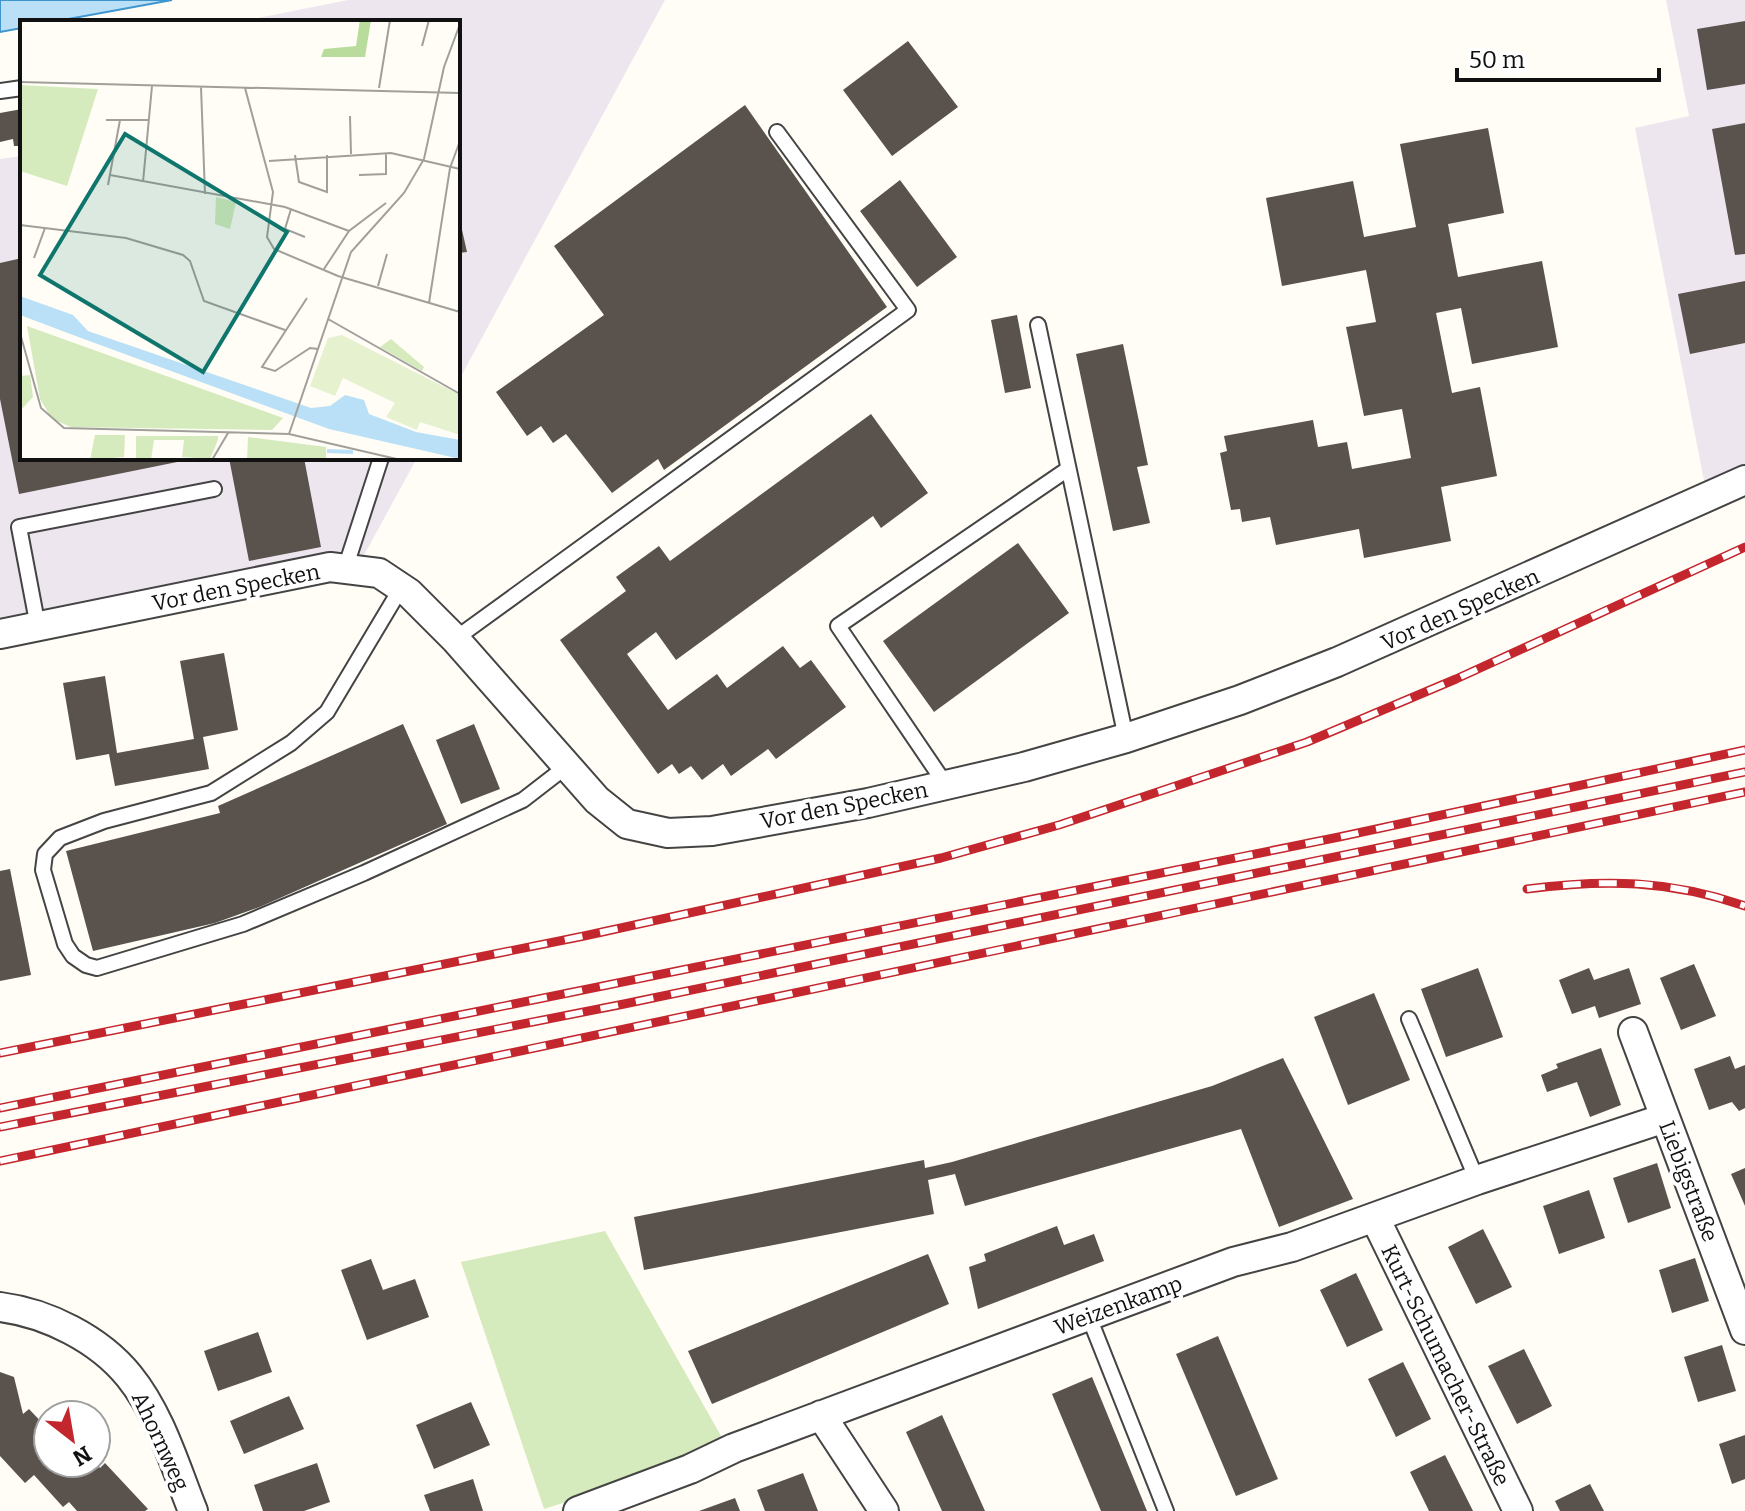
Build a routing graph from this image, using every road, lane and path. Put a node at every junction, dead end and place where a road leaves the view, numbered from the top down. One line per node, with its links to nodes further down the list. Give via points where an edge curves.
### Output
1 (20, 88): 2 (lane)
2 (0, 91)
3 (777, 132): 13 (lane, via 908,310)
4 (1038, 325): 6 (lane)
5 (380, 460): 9 (lane)
6 (1068, 469): 14 (lane); 16 (lane, via 838,626)
7 (1745, 480): 14 (street, Vor den Specken, via 1337,662)
8 (214, 489): 11 (lane, via 19,527)
9 (345, 569): 10 (street, Vor den Specken, via 379,573); 11 (street, Vor den Specken, via 330,567)
10 (401, 588): 13 (street, Vor den Specken); 15 (lane, via 327,712 291,743 211,793 104,821 60,838 45,854 43,870 73,956 97,968 243,924 523,800)
11 (38, 627): 12 (street, Vor den Specken)
12 (0, 634)
13 (455, 639): 15 (street, Vor den Specken)
14 (1126, 738): 16 (street, Vor den Specken)
15 (567, 766): 16 (street, Vor den Specken, via 627,824 668,833 728,828)
16 (946, 785)
17 (1409, 1019): 20 (lane)
18 (1633, 1032): 19 (street, Liebigstraße)
19 (1665, 1118): 20 (street, Weizenkamp); 24 (street, Liebigstraße)
20 (1477, 1180): 21 (street, Weizenkamp)
21 (1375, 1218): 23 (street, Weizenkamp, via 1233,1262); 30 (street, Kurt-Schumacher-Straße)
22 (0, 1307): 26 (street, Ahornweg, via 61,1324 129,1376 157,1422)
23 (1089, 1317): 25 (street, Weizenkamp); 29 (lane)
24 (1745, 1330)
25 (821, 1415): 27 (street, Weizenkamp); 28 (street)
26 (193, 1511)
27 (578, 1511)
28 (884, 1511)
29 (1166, 1511)
30 (1518, 1511)

